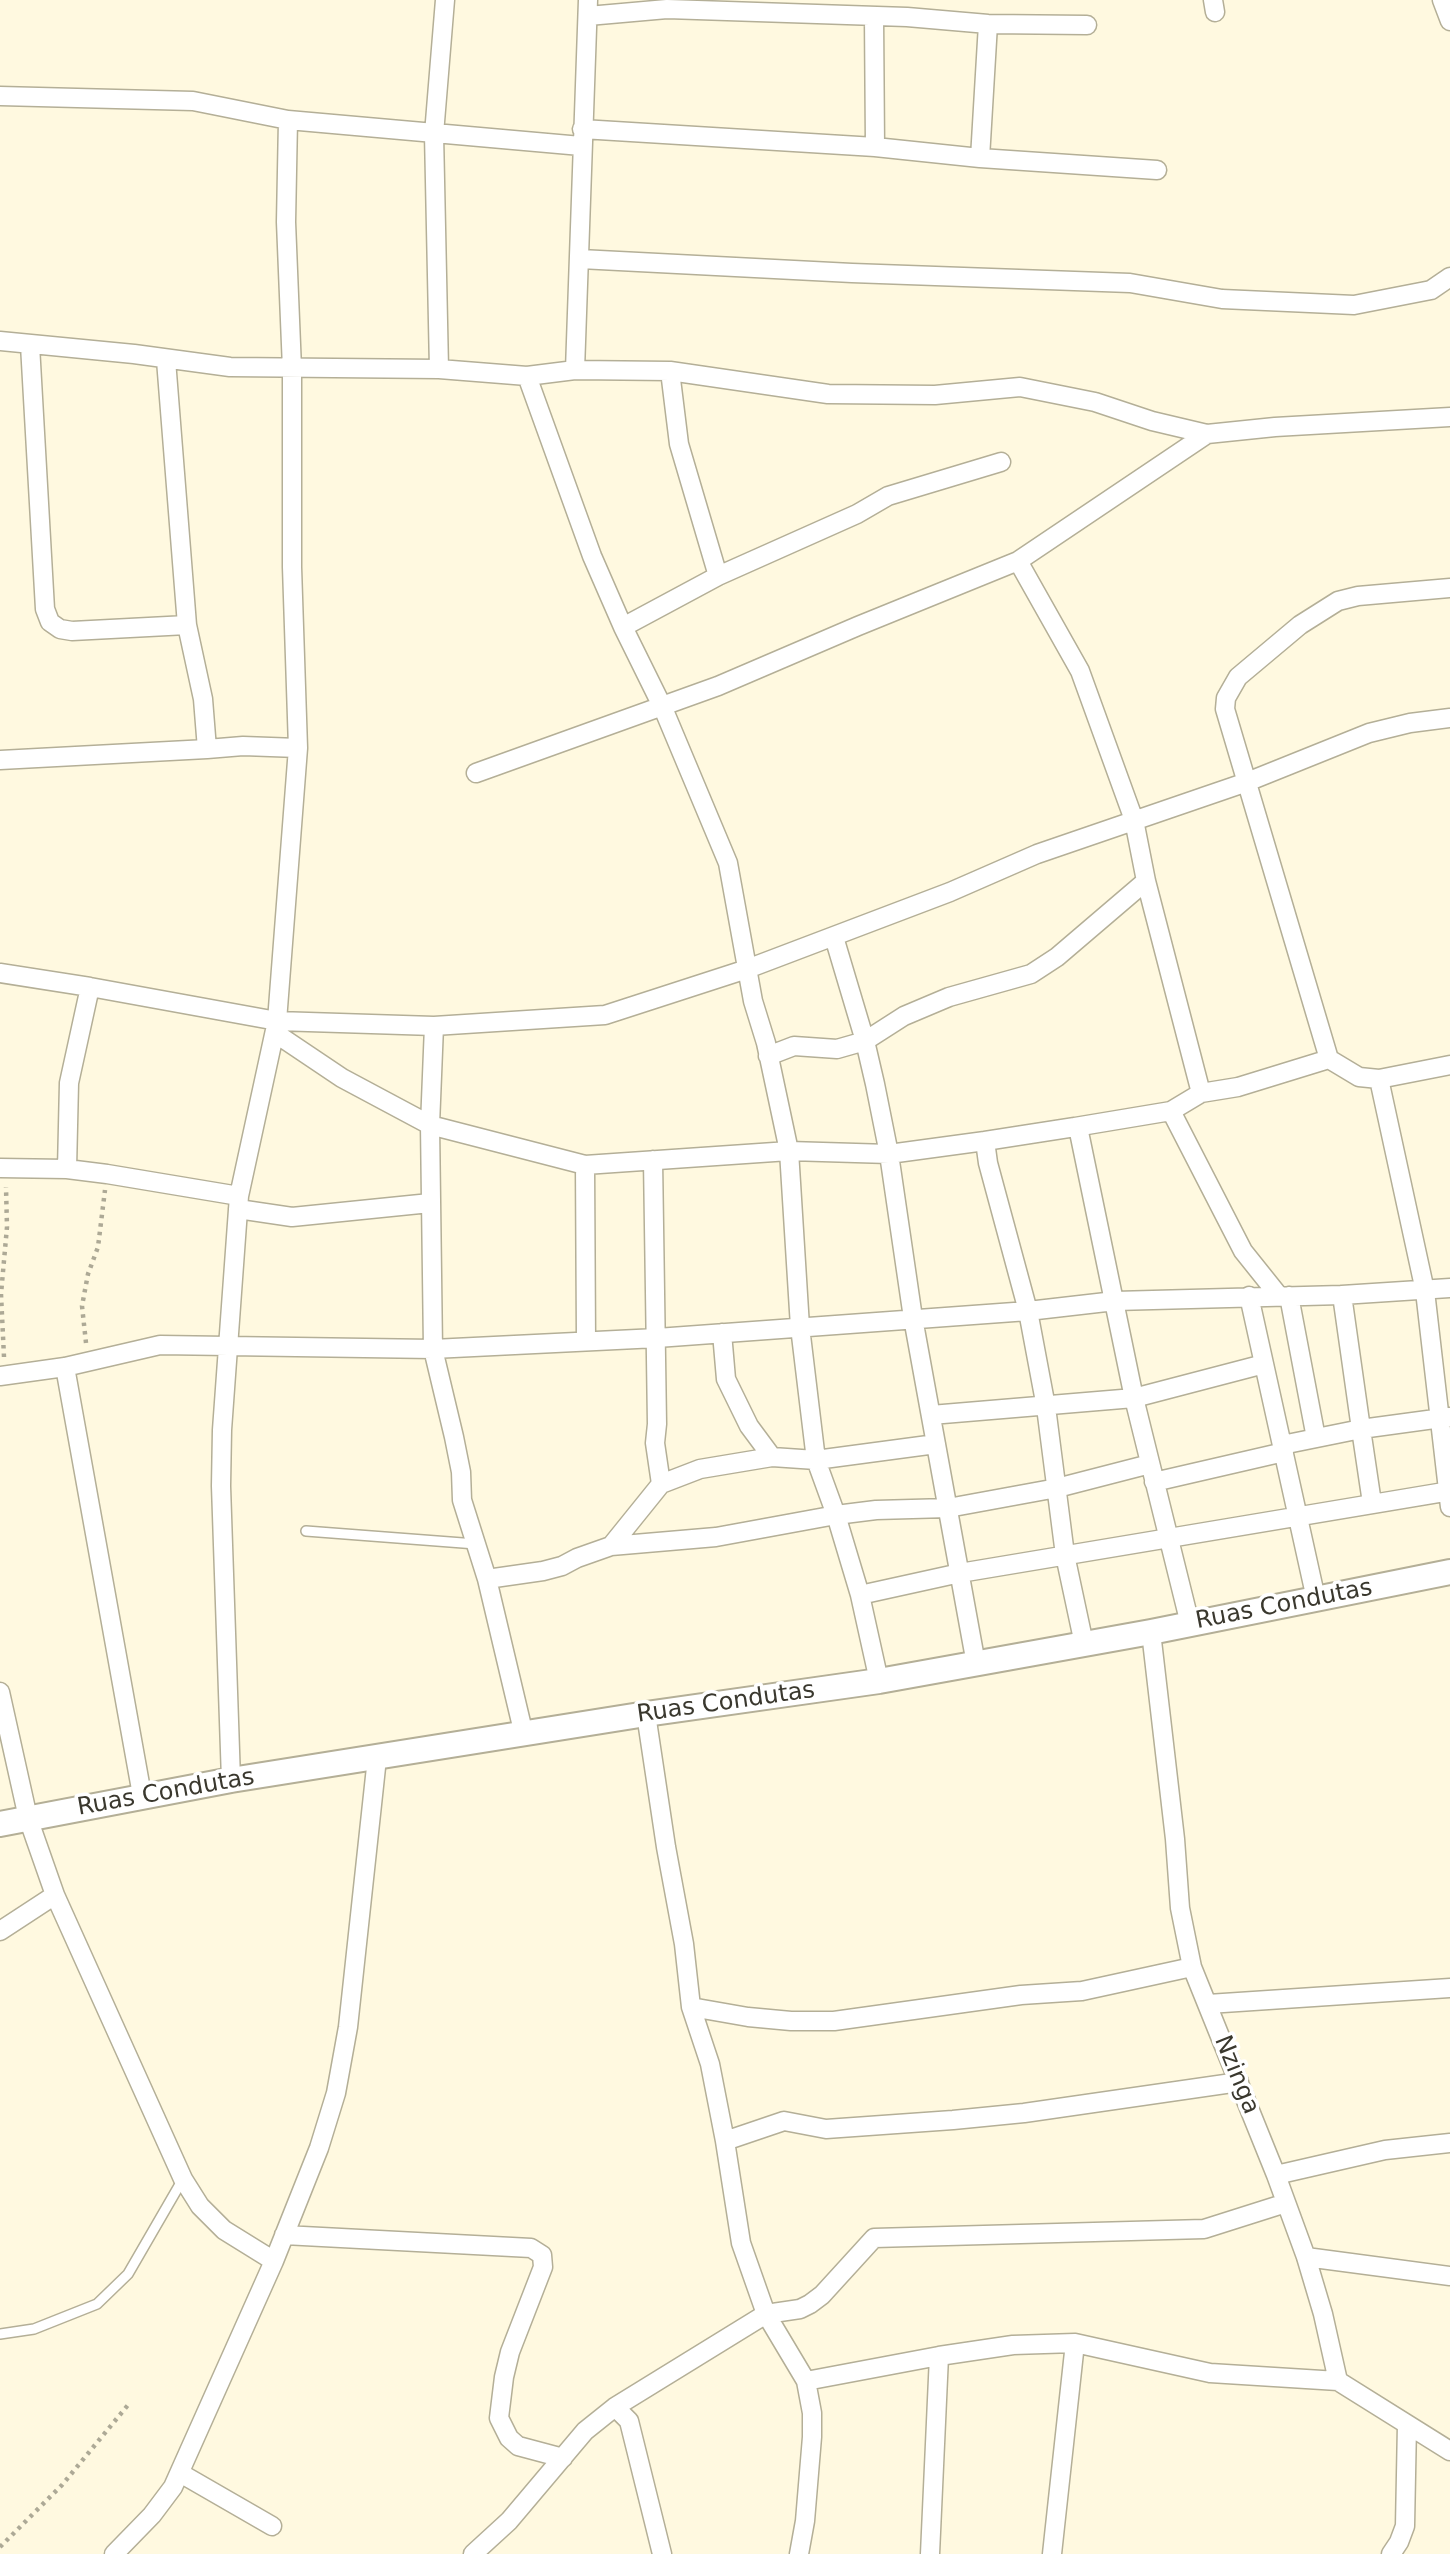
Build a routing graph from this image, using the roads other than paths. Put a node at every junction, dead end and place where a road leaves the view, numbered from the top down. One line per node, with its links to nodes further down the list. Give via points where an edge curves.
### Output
1 (445, 0): 10 (street)
2 (1442, 0): 5 (street)
3 (588, 8): 4 (street); 11 (street)
4 (874, 17): 6 (street); 12 (street)
5 (1450, 21)
6 (988, 24): 7 (street); 13 (street)
7 (1087, 25)
8 (0, 96): 9 (street, via 193,101)
9 (288, 120): 10 (street); 20 (street, via 286,222)
10 (434, 134): 11 (street); 21 (street)
11 (582, 137): 12 (street); 15 (street)
12 (875, 147): 13 (street)
13 (980, 158): 14 (street)
14 (1157, 170)
15 (580, 259): 16 (street, via 1130,283 1222,299 1354,305 1430,290); 22 (street)
16 (1450, 277)
17 (0, 341): 18 (street)
18 (30, 345): 19 (street); 31 (street, via 45,609 50,622 72,631)
19 (166, 360): 20 (street); 31 (street)
20 (292, 369): 21 (street); 35 (street)
21 (439, 369): 24 (street)
22 (575, 370): 23 (street); 24 (street)
23 (670, 371): 26 (street, via 828,394 934,395 1020,387 1095,402); 29 (street, via 679,444)
24 (527, 376): 32 (street, via 592,556)
25 (1450, 417): 26 (street)
26 (1207, 435): 28 (street)
27 (1001, 462): 29 (street, via 888,496)
28 (1018, 561): 33 (street); 40 (street, via 1080,671)
29 (718, 576): 32 (street)
30 (1450, 587): 39 (street, via 1338,601 1300,625 1238,677 1225,709)
31 (187, 625): 36 (street, via 203,699)
32 (623, 627): 33 (street)
33 (663, 708): 38 (street); 43 (street, via 728,863)
34 (1450, 718): 39 (street, via 1369,733)
35 (298, 748): 36 (street); 47 (street)
36 (207, 749): 37 (street)
37 (0, 760)
38 (476, 774)
39 (1248, 782): 40 (street); 50 (street)
40 (1134, 820): 41 (street); 42 (street, via 1037,854)
41 (1146, 881): 48 (street, via 1042,968 949,997 904,1016); 53 (street)
42 (834, 937): 43 (street); 48 (street)
43 (747, 970): 46 (street, via 605,1015); 49 (street)
44 (0, 973): 45 (street)
45 (90, 987): 47 (street); 63 (street, via 69,1083)
46 (434, 1026): 47 (street); 55 (street)
47 (276, 1027): 55 (street, via 342,1078); 64 (street)
48 (865, 1041): 49 (street, via 837,1049 794,1046); 59 (street)
49 (768, 1056): 58 (street)
50 (1329, 1059): 52 (street, via 1359,1077); 53 (street, via 1238,1087)
51 (1450, 1065): 52 (street)
52 (1379, 1079): 67 (street)
53 (1200, 1093): 54 (street)
54 (1171, 1111): 56 (street); 70 (street, via 1243,1251)
55 (429, 1125): 61 (street); 65 (street)
56 (1075, 1127): 57 (street); 71 (street)
57 (985, 1141): 59 (street); 72 (street)
58 (789, 1151): 59 (street); 60 (street); 74 (street)
59 (889, 1154): 73 (street)
60 (653, 1160): 61 (street); 76 (street)
61 (585, 1165): 77 (street)
62 (2, 1168): 63 (street)
63 (67, 1169): 64 (street)
64 (239, 1202): 65 (street, via 292,1217); 78 (street)
65 (430, 1203): 79 (street)
66 (1450, 1289): 67 (street)
67 (1425, 1291): 68 (street); 86 (street)
68 (1342, 1295): 70 (street); 87 (street)
69 (1249, 1296): 70 (street); 71 (street); 80 (street)
70 (1284, 1296): 88 (street)
71 (1115, 1301): 72 (street); 83 (street)
72 (1028, 1311): 73 (street); 84 (street)
73 (913, 1318): 74 (street); 85 (street)
74 (800, 1326): 75 (street); 92 (street)
75 (722, 1333): 76 (street); 91 (street, via 726,1379 749,1426)
76 (657, 1338): 77 (street); 94 (street, via 655,1443)
77 (586, 1341): 79 (street)
78 (229, 1347): 79 (street); 81 (street, via 160,1345); 120 (street, via 220,1486)
79 (433, 1349): 103 (street, via 457,1449 462,1500)
80 (1264, 1364): 83 (street); 90 (street)
81 (65, 1367): 82 (street); 121 (street)
82 (2, 1375)
83 (1134, 1398): 84 (street); 93 (street)
84 (1046, 1406): 85 (street); 95 (street)
85 (931, 1415): 89 (street)
86 (1444, 1417): 87 (street); 96 (street)
87 (1361, 1429): 88 (street); 97 (street)
88 (1316, 1438): 90 (street)
89 (936, 1444): 92 (street); 98 (street)
90 (1283, 1448): 93 (street); 99 (street)
91 (772, 1457): 92 (street); 94 (street, via 699,1469)
92 (816, 1460): 100 (street)
93 (1152, 1473): 95 (street); 102 (street)
94 (661, 1484): 104 (street)
95 (1057, 1488): 98 (street); 105 (street)
96 (1449, 1496): 97 (street)
97 (1372, 1503): 99 (street)
98 (948, 1508): 100 (street); 107 (street)
99 (1298, 1515): 102 (street); 110 (street)
100 (836, 1516): 104 (street, via 716,1537); 109 (street)
101 (306, 1531): 103 (lane)
102 (1168, 1536): 105 (street); 111 (street)
103 (476, 1544): 108 (street)
104 (611, 1546): 108 (street, via 543,1571)
105 (1065, 1555): 107 (street); 113 (street)
106 (1450, 1572): 110 (street, Ruas Condutas)
107 (960, 1573): 109 (street); 114 (street)
108 (488, 1578): 118 (street)
109 (860, 1595): 115 (street)
110 (1316, 1599): 111 (street, Ruas Condutas)
111 (1190, 1625): 112 (street, Ruas Condutas)
112 (1151, 1632): 113 (street, Ruas Condutas); 126 (street, Nzinga, via 1180,1908)
113 (1084, 1644): 114 (street, Ruas Condutas)
114 (976, 1664): 115 (street, Ruas Condutas)
115 (879, 1681): 117 (street, Ruas Condutas)
116 (0, 1692): 122 (street)
117 (646, 1714): 118 (street, Ruas Condutas); 129 (street)
118 (524, 1735): 119 (street, Ruas Condutas)
119 (377, 1758): 120 (street, Ruas Condutas); 136 (street, via 343,2054 319,2148)
120 (231, 1780): 121 (street, Ruas Condutas)
121 (142, 1795): 122 (street, Ruas Condutas)
122 (28, 1818): 123 (street, Ruas Condutas); 124 (street)
123 (0, 1824)
124 (55, 1895): 125 (street); 134 (street)
125 (0, 1931)
126 (1192, 1967): 128 (street, Nzinga); 129 (street, via 1082,1991 834,2021 748,2017)
127 (1450, 1988): 128 (street)
128 (1208, 2004): 130 (street, Nzinga)
129 (691, 2007): 131 (street, via 710,2064)
130 (1239, 2082): 131 (street, via 1001,2116 826,2129 784,2121); 133 (street, Nzinga)
131 (725, 2141): 140 (street, via 741,2243)
132 (1450, 2143): 133 (street, via 1385,2150)
133 (1276, 2175): 135 (street, Nzinga)
134 (183, 2179): 138 (street, via 200,2206 224,2230); 141 (lane, via 128,2274 97,2304 34,2329)
135 (1286, 2203): 137 (street, Nzinga); 140 (street, via 1204,2229 874,2238 810,2304)
136 (284, 2235): 138 (street); 149 (street, via 531,2248 542,2255 543,2267 510,2352 499,2418 518,2446)
137 (1306, 2257): 139 (street); 145 (street, Nzinga)
138 (274, 2261): 150 (street)
139 (1450, 2276)
140 (766, 2314): 144 (street); 146 (street)
141 (0, 2334)
142 (1075, 2343): 143 (street, via 1013,2345); 145 (street, via 1210,2373); 157 (street)
143 (939, 2356): 144 (street); 156 (street)
144 (806, 2381): 155 (street, via 812,2437)
145 (1338, 2381): 147 (street)
146 (615, 2407): 149 (street, via 585,2431); 154 (street, via 628,2421)
147 (1407, 2424): 148 (street); 158 (street, via 1405,2526)
148 (1450, 2451)
149 (564, 2458): 153 (street)
150 (180, 2473): 151 (street); 152 (street)
151 (272, 2526)
152 (123, 2551)
153 (473, 2554)
154 (662, 2554)
155 (799, 2554)
156 (930, 2554)
157 (1052, 2554)
158 (1391, 2554)

